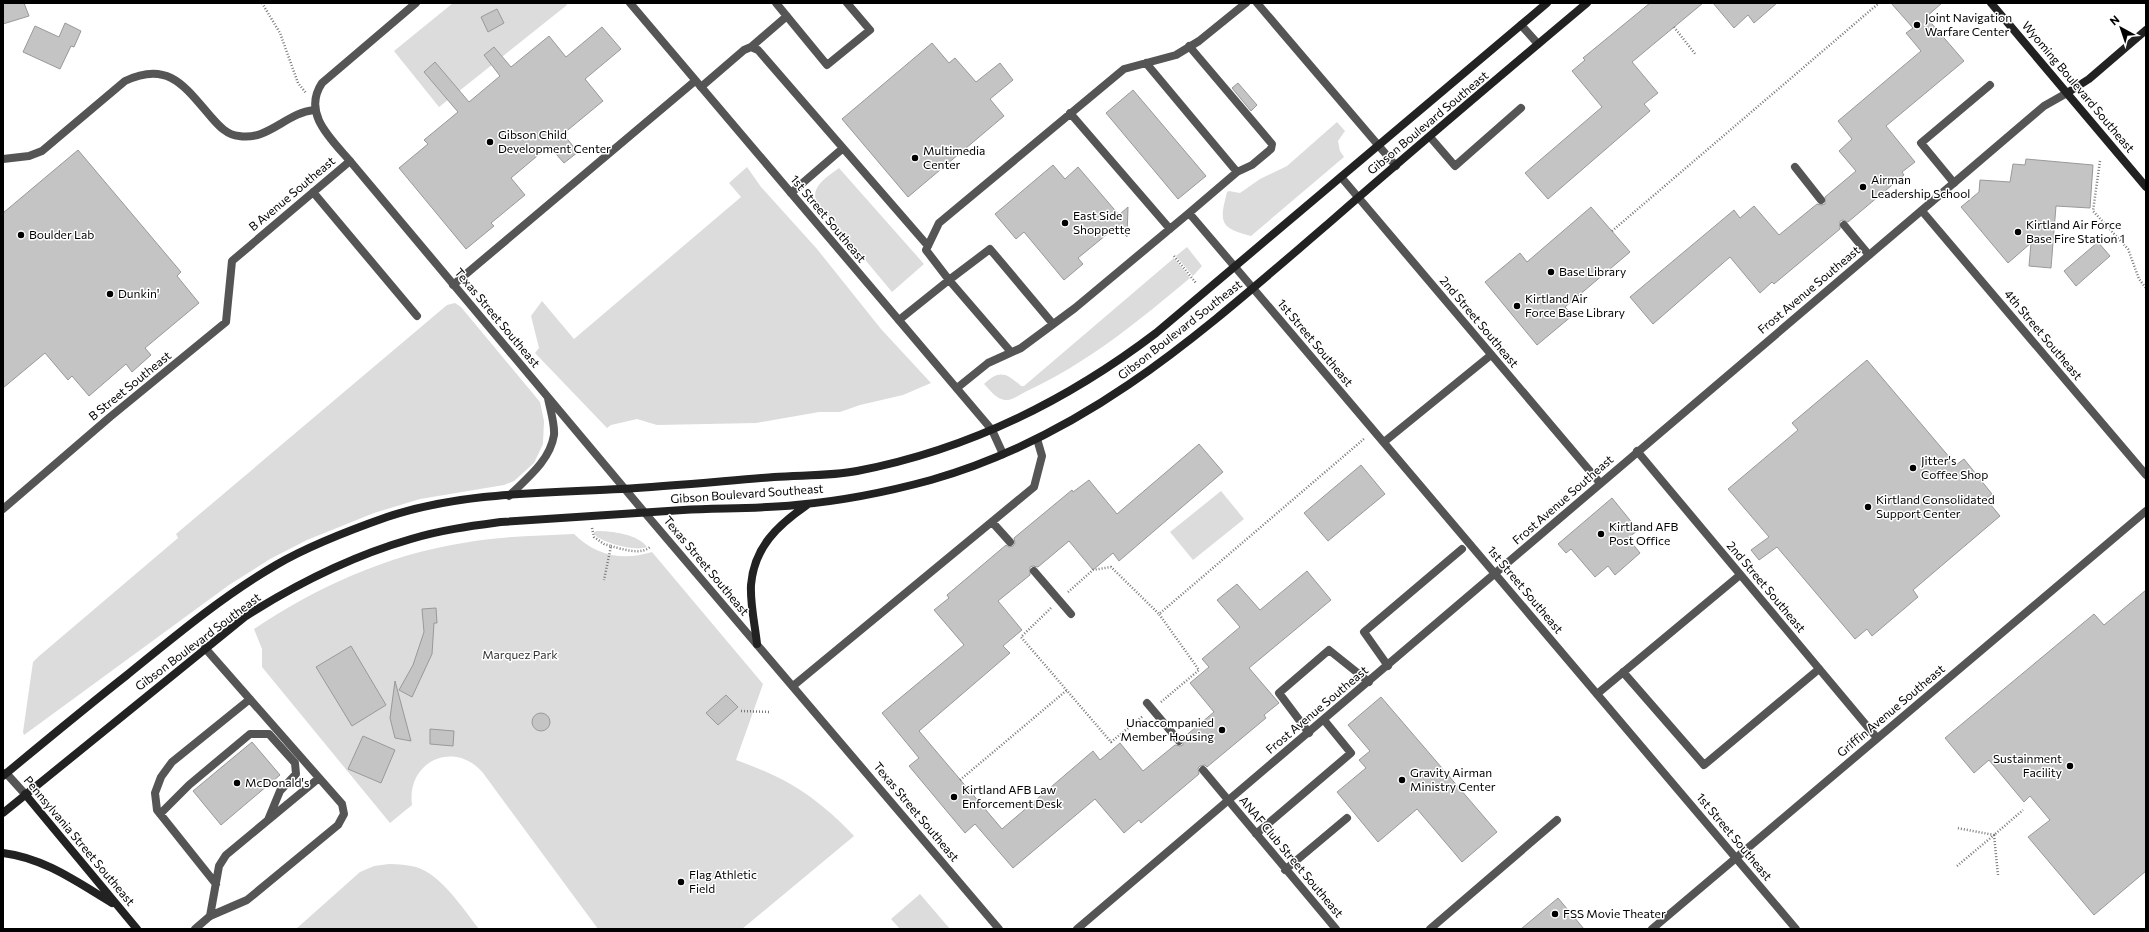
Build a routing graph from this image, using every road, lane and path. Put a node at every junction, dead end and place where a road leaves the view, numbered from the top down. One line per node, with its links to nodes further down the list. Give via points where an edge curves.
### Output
1 (262, 3): 24 (path, via 280,33 298,83)
2 (416, 3): 24 (street, via 322,83 316,91)
3 (630, 3): 21 (street, 1st Street Southeast)
4 (776, 3): 12 (street)
5 (847, 3): 12 (street, via 870,30 827,65)
6 (1246, 3): 17 (street)
7 (1257, 3): 28 (street)
8 (1547, 3): 13 (main road, Gibson Boulevard Southeast)
9 (1587, 3): 16 (main road, Gibson Boulevard Southeast)
10 (1879, 3): 47 (path)
11 (1991, 3): 23 (main road, Wyoming Boulevard Southeast)
12 (787, 16): 18 (street)
13 (1521, 25): 16 (street); 28 (main road, Gibson Boulevard Southeast)
14 (1674, 27): 19 (path)
15 (2146, 30): 23 (main road, via 2090,79)
16 (1538, 44): 27 (main road, Gibson Boulevard Southeast)
17 (1190, 46): 20 (street, via 1176,55); 35 (street, via 1272,144 1271,149 1252,165)
18 (752, 47): 21 (street, via 744,50); 29 (street, via 758,50)
19 (1696, 55)
20 (1146, 63): 26 (street, via 1124,69); 35 (street)
21 (698, 84): 40 (street, 1st Street Southeast); 55 (street)
22 (1990, 85): 37 (street, via 1921,143)
23 (2067, 93): 37 (street, Frost Avenue Southeast, via 2044,106); 38 (main road, Wyoming Boulevard Southeast)
24 (314, 106): 30 (street, via 290,117 267,133 252,137 237,136 221,128 184,86 172,77 156,73 140,74 125,81 42,151 29,156); 31 (street, B Avenue Southeast, via 331,138)
25 (1521, 108): 27 (street, via 1455,166)
26 (1070, 113): 46 (street); 48 (street, via 939,224)
27 (1430, 137): 33 (main road, Gibson Boulevard Southeast)
28 (1379, 145): 33 (street); 36 (main road, Gibson Boulevard Southeast)
29 (842, 149): 40 (street); 48 (street)
30 (3, 159)
31 (350, 161): 39 (street, B Avenue Southeast); 55 (street, Texas Street Southeast)
32 (2100, 161): 57 (path, via 2092,211 2128,249 2139,279)
33 (1396, 166): 41 (main road, Gibson Boulevard Southeast)
34 (1795, 167): 42 (street)
35 (1237, 172): 44 (street)
36 (1341, 177): 41 (street, 2nd Street Southeast); 52 (main road, Gibson Boulevard Southeast)
37 (1954, 183): 43 (street, Frost Avenue Southeast)
38 (2146, 187)
39 (312, 192): 51 (street, B Avenue Southeast); 58 (street)
40 (791, 193): 59 (street, 1st Street Southeast)
41 (1358, 197): 56 (main road, Gibson Boulevard Southeast); 62 (street, 2nd Street Southeast)
42 (1821, 200)
43 (1922, 211): 49 (street, Frost Avenue Southeast); 71 (street, 4th Street Southeast)
44 (1188, 213): 46 (street); 52 (street, 1st Street Southeast)
45 (1844, 225): 49 (street)
46 (1170, 229): 60 (street)
47 (1612, 231)
48 (928, 246): 53 (street, via 926,250)
49 (1869, 255): 69 (street, Frost Avenue Southeast)
50 (1174, 256): 54 (path)
51 (232, 261): 76 (street, B Street Southeast, via 226,322)
52 (1235, 267): 56 (street, 1st Street Southeast); 65 (main road, Gibson Boulevard Southeast, via 1118,362 1078,387)
53 (949, 280): 59 (street); 60 (street, via 990,249); 61 (street)
54 (1198, 285)
55 (453, 286): 64 (street, Texas Street Southeast)
56 (1253, 288): 67 (main road, Gibson Boulevard Southeast, via 1160,364 1080,417); 68 (street, 1st Street Southeast)
57 (2146, 288)
58 (417, 316)
59 (899, 320): 63 (street, 1st Street Southeast)
60 (1054, 324): 61 (street, via 1021,348)
61 (1011, 352): 63 (street, via 988,363)
62 (1491, 355): 68 (street); 72 (street, 2nd Street Southeast)
63 (957, 388): 65 (street, 1st Street Southeast)
64 (548, 397): 73 (street, Texas Street Southeast); 74 (street, via 554,434 544,460)
65 (992, 430): 70 (street, 1st Street Southeast); 73 (main road, Gibson Boulevard Southeast, via 940,449 854,472)
66 (1366, 438): 91 (path)
67 (1037, 439): 70 (main road, Gibson Boulevard Southeast); 79 (street, via 1042,456 1034,487)
68 (1384, 442): 86 (street, 1st Street Southeast)
69 (1636, 452): 72 (street, Frost Avenue Southeast); 87 (street, 2nd Street Southeast)
70 (1003, 454): 75 (main road, Gibson Boulevard Southeast, via 931,480 847,499)
71 (2146, 474)
72 (1600, 483): 86 (street, Frost Avenue Southeast)
73 (625, 489): 74 (main road, Gibson Boulevard Southeast); 78 (street, Texas Street Southeast)
74 (508, 496): 110 (main road, Gibson Boulevard Southeast, via 430,506 389,516 313,546 277,565 186,626)
75 (809, 504): 78 (main road, Gibson Boulevard Southeast); 92 (main road, via 769,536 757,559 751,586)
76 (3, 509)
77 (2146, 511): 107 (street, Griffin Avenue Southeast)
78 (645, 512): 92 (street, Texas Street Southeast); 93 (main road, Gibson Boulevard Southeast, via 501,522 456,528 412,538 328,570 289,590 246,616)
79 (992, 522): 81 (street); 98 (street)
80 (592, 527): 82 (path, via 594,536)
81 (1010, 542)
82 (611, 546): 83 (path, via 638,551); 88 (path)
83 (651, 546)
84 (1462, 549): 94 (street, via 1364,632)
85 (1034, 571): 89 (street)
86 (1496, 575): 94 (street, Frost Avenue Southeast); 100 (street, 1st Street Southeast)
87 (1740, 575): 95 (street, 2nd Street Southeast); 96 (street)
88 (604, 580)
89 (1059, 601): 90 (street); 91 (path, via 1093,570 1111,567); 99 (path, via 1021,637)
90 (1071, 614)
91 (1159, 614): 102 (path, via 1199,670)
92 (757, 644): 98 (street, Texas Street Southeast)
93 (205, 648): 101 (street); 113 (main road, Gibson Boulevard Southeast)
94 (1388, 666): 97 (street, Frost Avenue Southeast)
95 (1819, 669): 96 (street, via 1704,765); 107 (street, 2nd Street Southeast)
96 (1623, 672): 100 (street)
97 (1369, 682): 105 (street, Frost Avenue Southeast); 106 (street, via 1329,650 1279,693)
98 (793, 686): 134 (street, Texas Street Southeast)
99 (1067, 690): 102 (path, via 1111,742); 112 (path)
100 (1597, 694): 125 (street, 1st Street Southeast)
101 (250, 699): 111 (street); 117 (street, via 172,762 155,793)
102 (1150, 706): 108 (street)
103 (741, 711): 104 (path)
104 (771, 712)
105 (1324, 720): 106 (street, Frost Avenue Southeast); 122 (street, via 1351,753)
106 (1309, 733): 114 (street, Frost Avenue Southeast)
107 (1877, 738): 125 (street, Griffin Avenue Southeast)
108 (1179, 741)
109 (1203, 770): 114 (street, ANAF Club Street Southeast)
110 (4, 773): 113 (street, Pennsylvania Street Southeast)
111 (319, 778): 119 (street); 131 (street, via 342,804 344,814 338,825 247,900)
112 (960, 780)
113 (25, 794): 116 (main road, Gibson Boulevard Southeast); 130 (main road, Pennsylvania Street Southeast)
114 (1228, 801): 122 (street, ANAF Club Street Southeast); 135 (street, Frost Avenue Southeast)
115 (2023, 810): 123 (path)
116 (3, 813)
117 (160, 814): 119 (street, via 189,785 250,734 269,734 295,763 296,774 280,792); 129 (street)
118 (1347, 818): 127 (street)
119 (268, 820): 129 (street, via 226,855 219,866)
120 (1557, 820): 137 (street)
121 (1958, 828): 123 (path)
122 (1256, 834): 127 (street, ANAF Club Street Southeast)
123 (1994, 835): 126 (path); 128 (path)
124 (3, 853): 130 (main road, via 22,855 52,867)
125 (1736, 858): 138 (street, Griffin Avenue Southeast); 139 (street, 1st Street Southeast)
126 (1957, 866)
127 (1285, 870): 136 (street, ANAF Club Street Southeast)
128 (1998, 875)
129 (216, 884): 131 (street)
130 (118, 907): 132 (main road, Pennsylvania Street Southeast)
131 (210, 916): 133 (street)
132 (137, 929)
133 (195, 929)
134 (999, 929)
135 (1077, 929)
136 (1336, 929)
137 (1430, 929)
138 (1652, 929)
139 (1796, 929)

